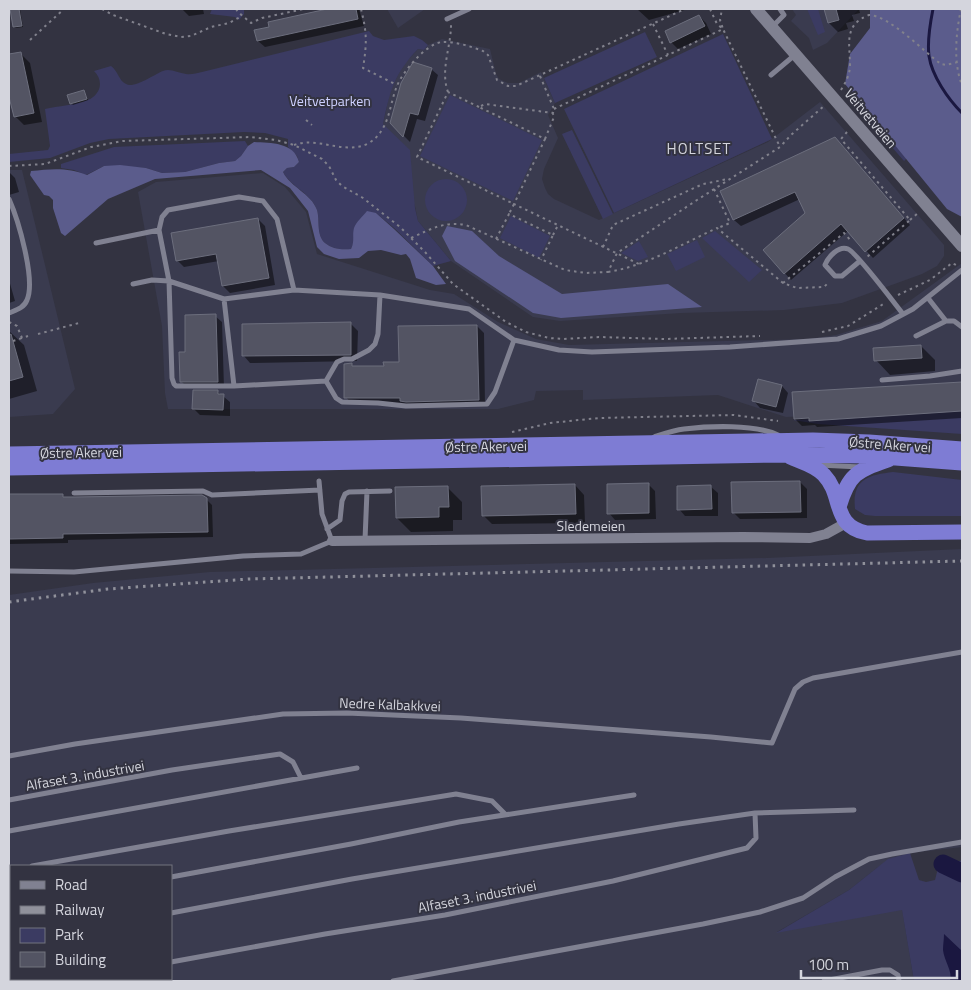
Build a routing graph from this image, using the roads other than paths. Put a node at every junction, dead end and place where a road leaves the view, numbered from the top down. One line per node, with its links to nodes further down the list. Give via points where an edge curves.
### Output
1 (469, 9): 4 (lane)
2 (756, 9): 5 (street, Veitvetveien)
3 (780, 9): 5 (lane, via 784,15)
4 (449, 18)
5 (772, 27): 6 (street, Veitvetveien)
6 (796, 54): 7 (lane); 11 (street, Veitvetveien)
7 (771, 75)
8 (9, 199): 20 (lane, via 24,247 29,292 24,305)
9 (159, 230): 10 (lane); 14 (lane); 16 (lane, via 162,217 168,210 178,207 239,197 263,201 277,218)
10 (96, 243)
11 (962, 246)
12 (860, 261): 12 (lane, via 850,249 839,248 825,265 835,276 842,276); 21 (lane)
13 (962, 270): 18 (lane)
14 (169, 281): 15 (lane); 19 (lane); 29 (lane, via 174,384)
15 (133, 284)
16 (294, 290): 17 (lane); 19 (lane)
17 (380, 296): 25 (lane, via 469,309); 28 (lane, via 376,344 352,359 337,362)
18 (928, 298): 21 (lane); 22 (lane)
19 (224, 299): 29 (lane)
20 (9, 313)
21 (903, 314): 25 (lane, via 881,326 838,339 740,346 592,352 559,350)
22 (946, 320): 23 (lane); 24 (lane)
23 (962, 327)
24 (916, 336)
25 (514, 340): 28 (lane, via 495,392 487,404 406,406 342,402)
26 (962, 371): 27 (lane)
27 (882, 380)
28 (326, 381): 29 (lane)
29 (234, 386)
30 (786, 447): 31 (highway, Østre Aker vei, via 869,442); 32 (highway, Østre Aker vei, via 634,444); 33 (highway, Østre Aker vei); 35 (highway); 36 (highway, Østre Aker vei)
31 (962, 449)
32 (9, 454)
33 (894, 458): 34 (highway, Østre Aker vei); 37 (highway)
34 (962, 463)
35 (811, 466): 37 (lane); 43 (highway, via 826,476)
36 (9, 468)
37 (866, 468): 43 (highway, via 853,476 846,486)
38 (320, 481): 39 (lane)
39 (320, 490): 42 (lane, via 212,494 203,491); 45 (lane)
40 (390, 491): 41 (lane)
41 (367, 492): 45 (lane, via 345,494 340,520); 47 (lane)
42 (74, 493)
43 (839, 507): 44 (highway)
44 (846, 523): 46 (highway, via 868,533); 47 (street, Sledemeien, via 810,538)
45 (327, 529): 48 (lane)
46 (962, 532)
47 (364, 540): 48 (street, Sledemeien)
48 (332, 541): 49 (lane, via 301,554 243,556 74,572)
49 (9, 571)
50 (962, 652): 51 (lane, Nedre Kalbakkvei, via 803,682 795,689 772,743 461,718 283,714)
51 (9, 756)
52 (357, 768): 53 (lane)
53 (301, 778): 55 (lane, Alfaset 3. industrivei, via 294,762 280,754); 59 (lane)
54 (634, 795): 58 (lane)
55 (9, 800)
56 (854, 810): 57 (lane)
57 (755, 813): 63 (lane, via 352,879); 64 (lane, Alfaset 3. industrivei, via 756,838 747,848 613,881 445,915)
58 (505, 814): 61 (lane, via 492,801 456,794); 62 (lane)
59 (9, 830)
60 (962, 842): 65 (lane, via 869,860 803,898 760,912)
61 (38, 865)
62 (172, 877)
63 (172, 913)
64 (172, 962)
65 (393, 981)
66 (824, 981): 67 (lane, via 890,970 898,975)
67 (899, 981)

